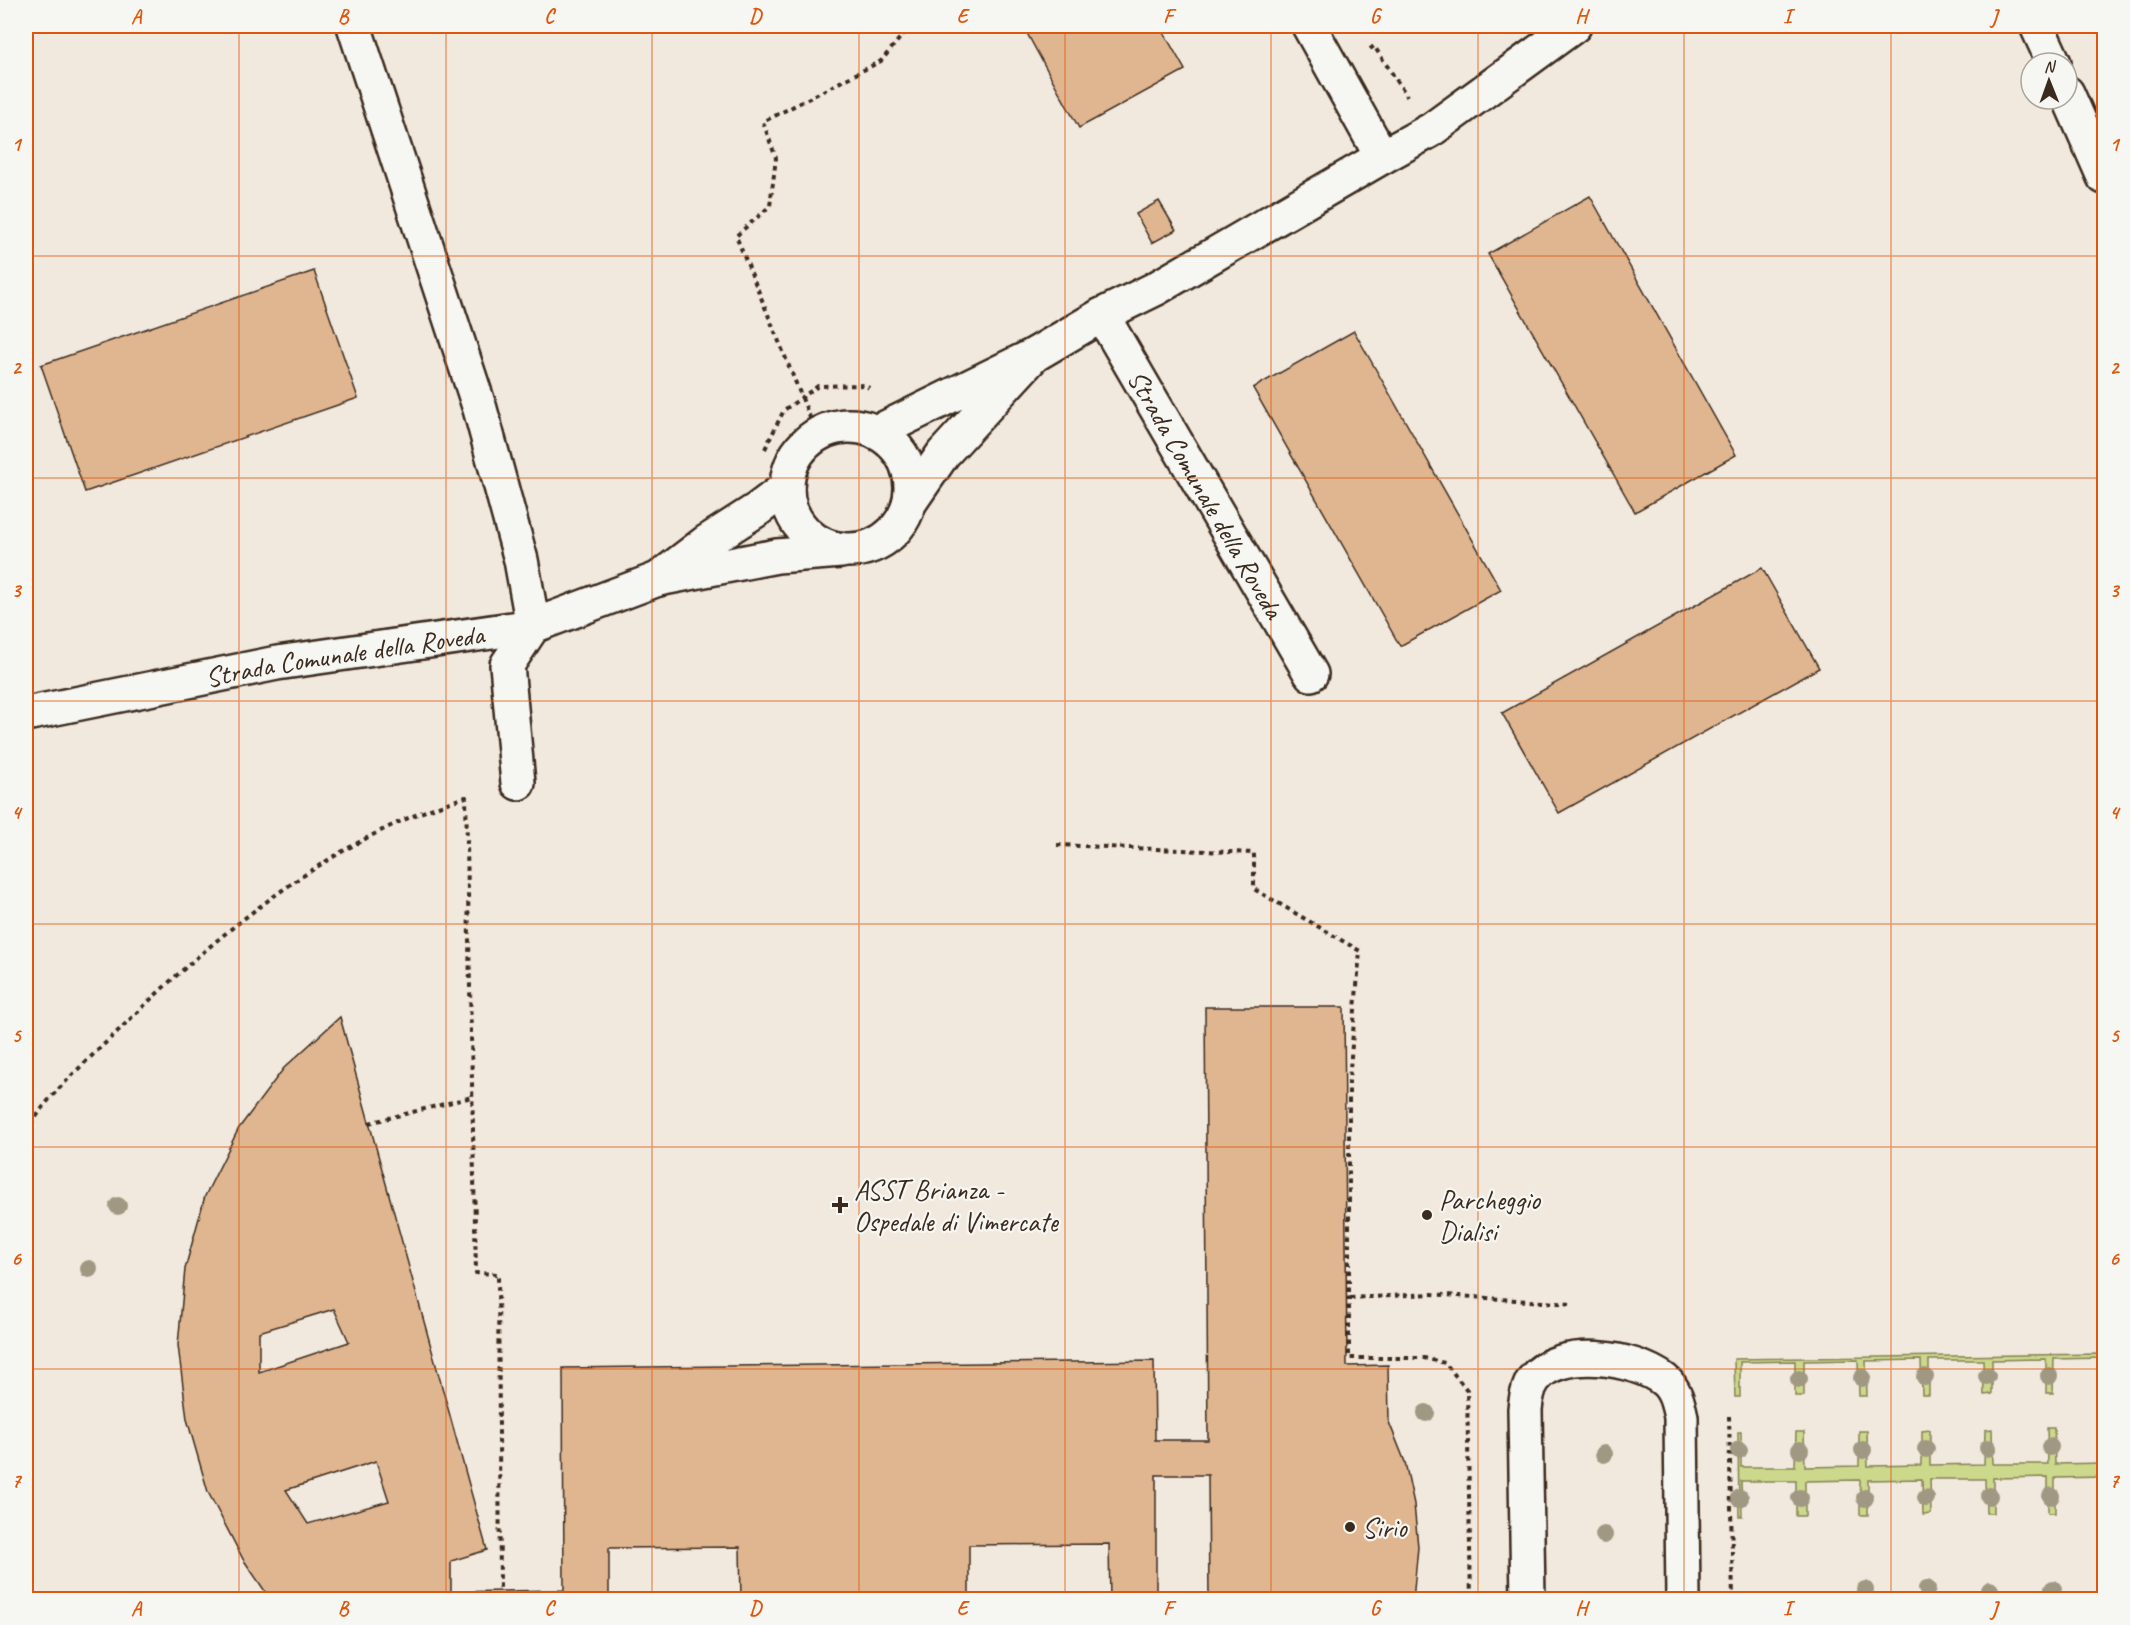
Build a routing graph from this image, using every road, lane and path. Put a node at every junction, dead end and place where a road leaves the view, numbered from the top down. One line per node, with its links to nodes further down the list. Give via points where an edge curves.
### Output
1 (354, 26): 18 (street, via 480,410 521,560)
2 (910, 26): 13 (path, via 881,61 763,122 776,158 770,206 736,236)
3 (1309, 26): 8 (street)
4 (1574, 26): 8 (street, Strada Comunale della Roveda, via 1431,130)
5 (2037, 26): 6 (street)
6 (2048, 51)
7 (2075, 111): 9 (street)
8 (1382, 157): 10 (street, Strada Comunale della Roveda, via 1155,289)
9 (2104, 177)
10 (1102, 315): 11 (street, Strada Comunale della Roveda); 19 (street, Strada Comunale della Roveda)
11 (1034, 355): 12 (street, Strada Comunale della Roveda); 15 (street, Strada Comunale della Roveda, via 943,454)
12 (877, 432): 13 (street, via 857,426 836,427); 15 (street, via 895,446 906,463 911,482)
13 (817, 435): 14 (street, via 801,449 791,466)
14 (787, 487): 16 (street, via 790,508 800,526 815,540 833,548); 17 (street, Strada Comunale della Roveda)
15 (910, 502): 16 (street, Strada Comunale della Roveda, via 890,535 872,546)
16 (853, 550): 17 (street, Strada Comunale della Roveda, via 777,556)
17 (658, 579): 18 (street, Strada Comunale della Roveda)
18 (533, 626): 20 (street, Strada Comunale della Roveda, via 277,663); 21 (street, via 507,665)
19 (1311, 674)
20 (26, 714)
21 (518, 783)
22 (1057, 845): 26 (path, via 1254,853 1254,889 1360,951 1349,1080)
23 (472, 1097): 24 (path); 25 (path, via 466,797 433,807 344,851 256,908 147,1002 51,1096); 29 (path, via 476,1273 498,1274)
24 (369, 1122)
25 (26, 1132)
26 (1350, 1298): 27 (path, via 1431,1294); 30 (path, via 1349,1358 1424,1358 1445,1363 1467,1390)
27 (1571, 1305)
28 (1729, 1416): 33 (path)
29 (500, 1591)
30 (1471, 1599)
31 (1528, 1599): 32 (street, via 1527,1395 1533,1380 1543,1370 1583,1358 1628,1363 1665,1380 1676,1396 1682,1416)
32 (1683, 1599)
33 (1732, 1599)

